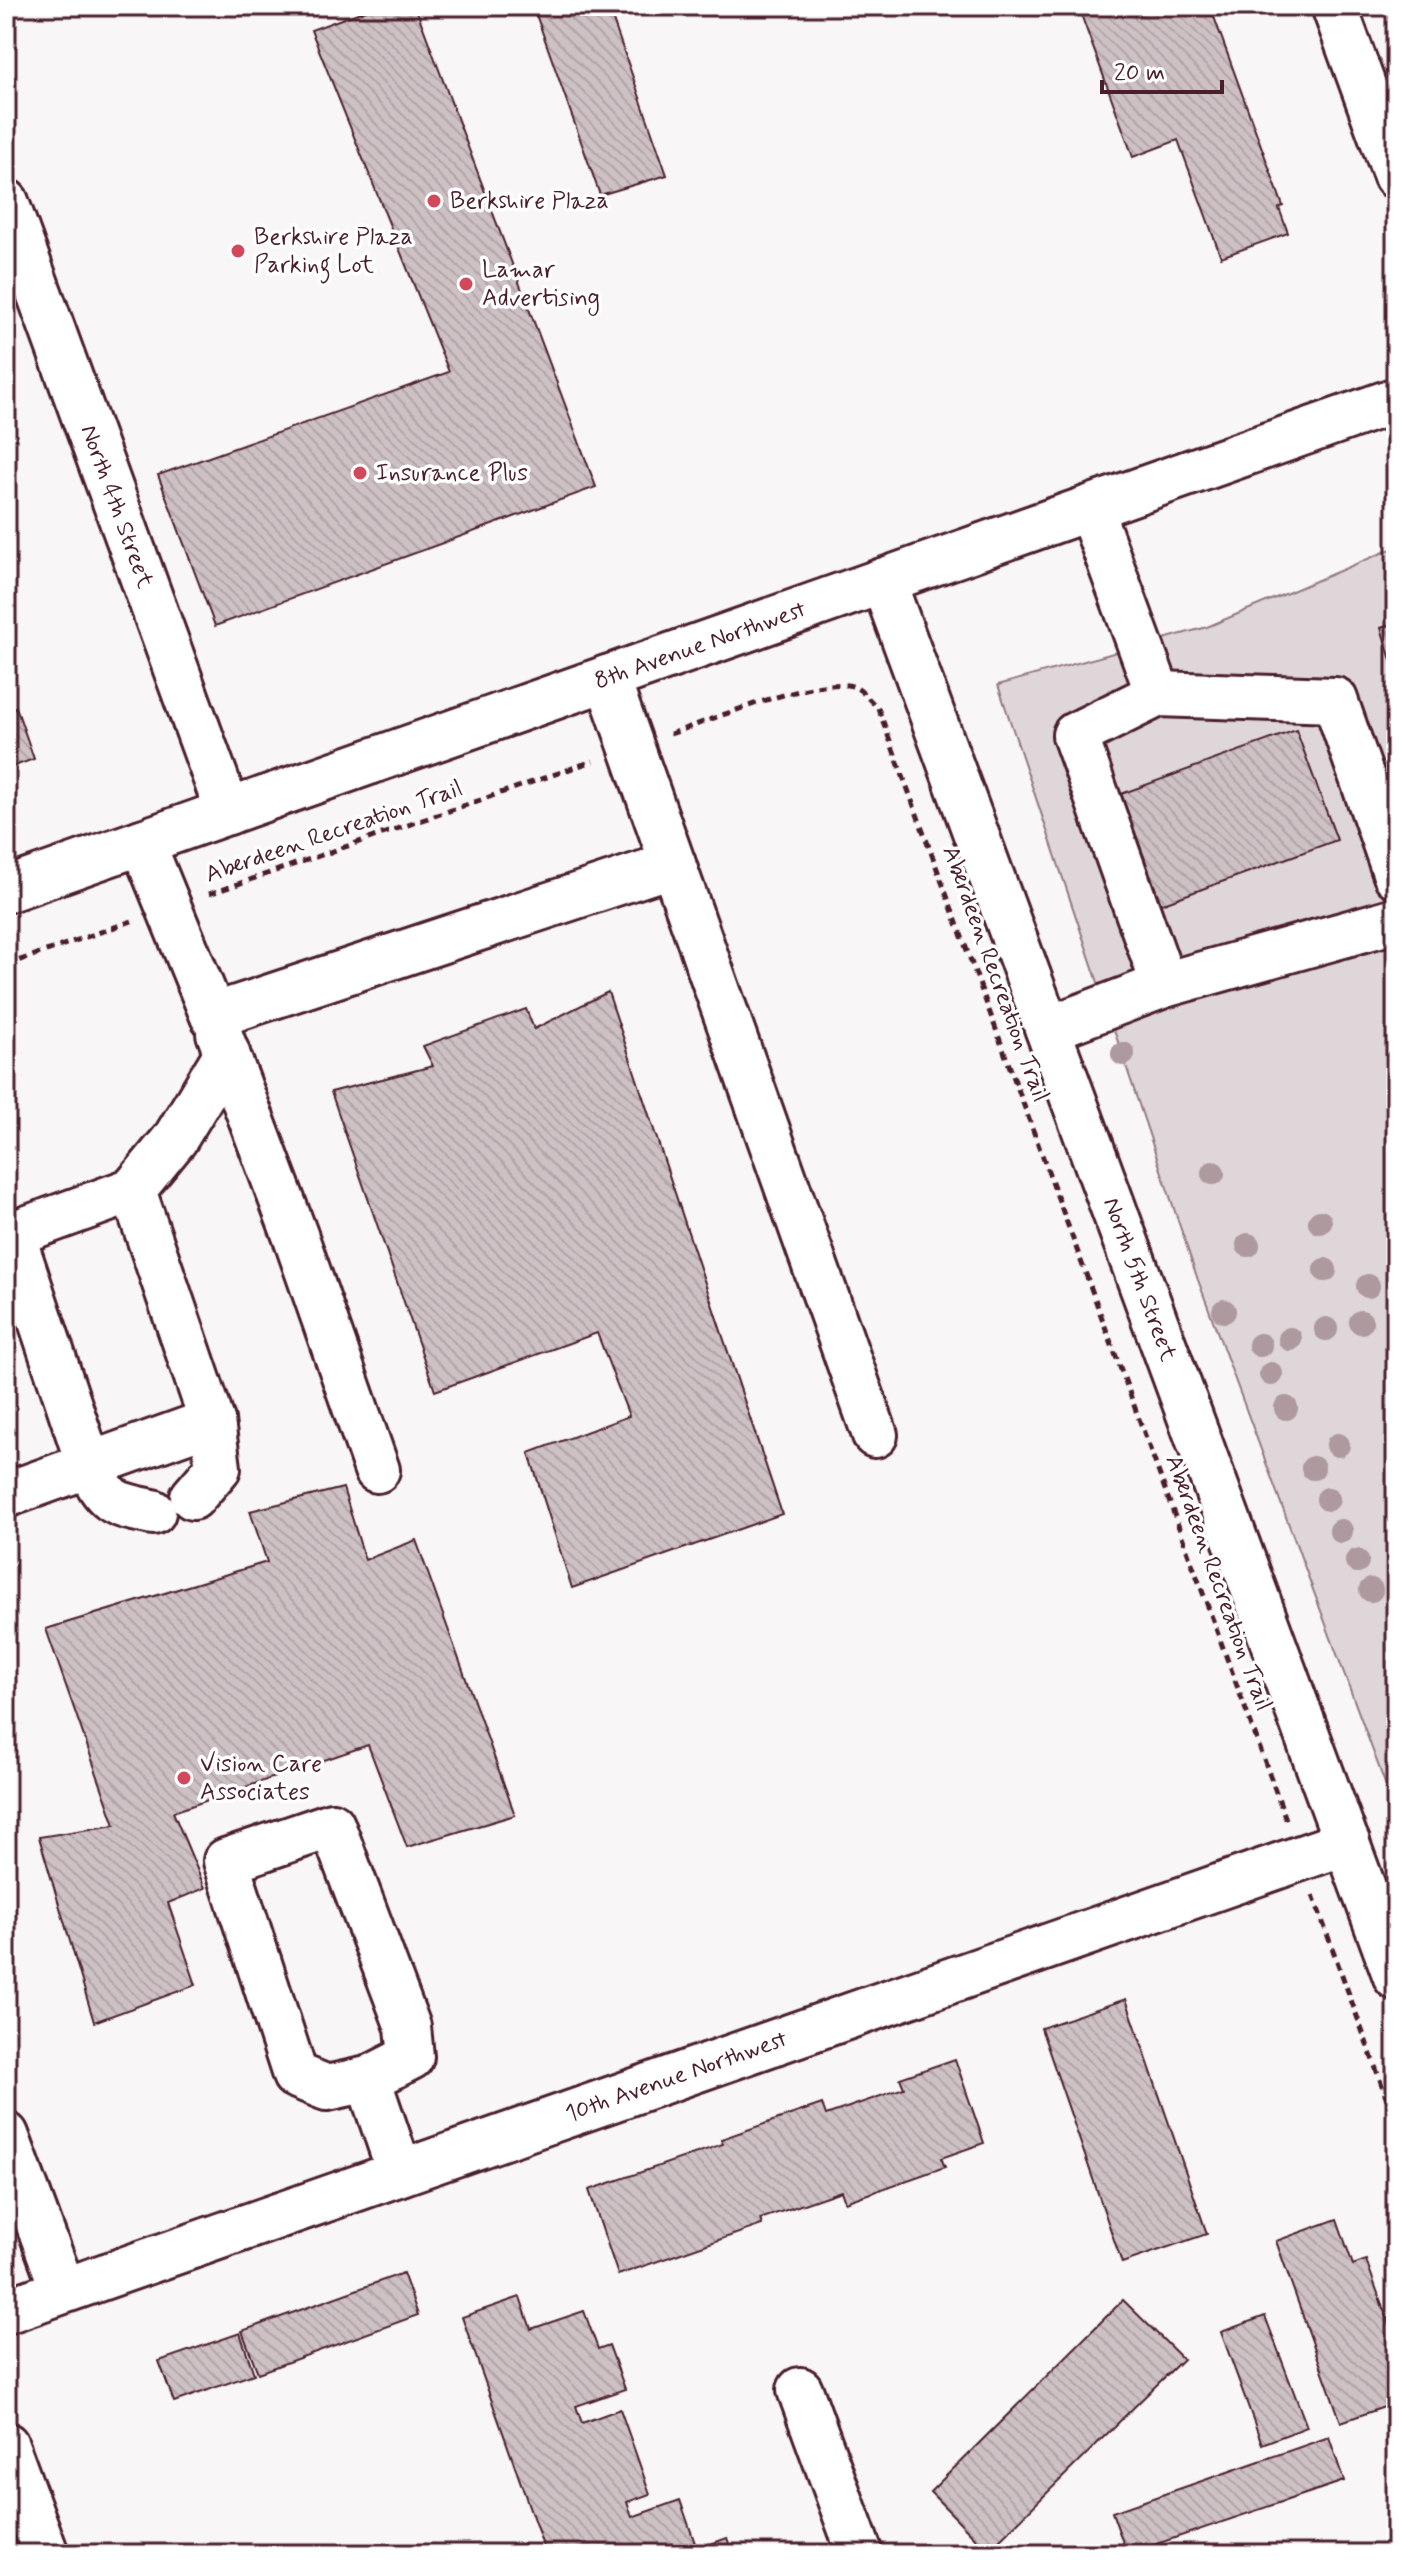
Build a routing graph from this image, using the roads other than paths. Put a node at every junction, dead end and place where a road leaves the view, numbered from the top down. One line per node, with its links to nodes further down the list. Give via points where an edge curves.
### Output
1 (1334, 6): 2 (street)
2 (1396, 176)
3 (6, 202): 9 (street, North 4th Street)
4 (1396, 400): 5 (street, 8th Avenue Northwest)
5 (1090, 508): 6 (street, 8th Avenue Northwest); 8 (street)
6 (883, 581): 7 (street, 8th Avenue Northwest); 16 (street, North 5th Street)
7 (607, 678): 9 (street, 8th Avenue Northwest); 11 (street)
8 (1158, 694): 12 (street, via 1335,700); 15 (street, via 1075,735)
9 (228, 812): 10 (street, 8th Avenue Northwest)
10 (142, 842): 13 (street, 8th Avenue Northwest); 17 (street)
11 (673, 864): 17 (street); 20 (street)
12 (1396, 875)
13 (6, 890)
14 (1396, 920): 15 (street)
15 (1164, 985): 16 (street)
16 (1048, 1029): 24 (street, North 5th Street)
17 (220, 1034): 18 (street, via 175,1139); 22 (street)
18 (133, 1190): 19 (street); 21 (street, via 12,1234)
19 (212, 1421): 21 (street); 21 (street, via 218,1468 173,1505 117,1505 101,1490)
20 (875, 1435)
21 (89, 1465): 23 (street)
22 (377, 1470)
23 (6, 1495)
24 (1347, 1842): 25 (street, North 5th Street); 28 (street, 10th Avenue Northwest)
25 (1396, 1977)
26 (368, 2079): 26 (street, via 411,2057 408,2027 332,1825 226,1861 295,2075 327,2088); 28 (street)
27 (6, 2135): 29 (street)
28 (400, 2173): 29 (street, 10th Avenue Northwest)
29 (63, 2290): 30 (street, 10th Avenue Northwest)
30 (6, 2311)
31 (800, 2390): 34 (street)
32 (6, 2445): 33 (street)
33 (46, 2554)
34 (860, 2554)

